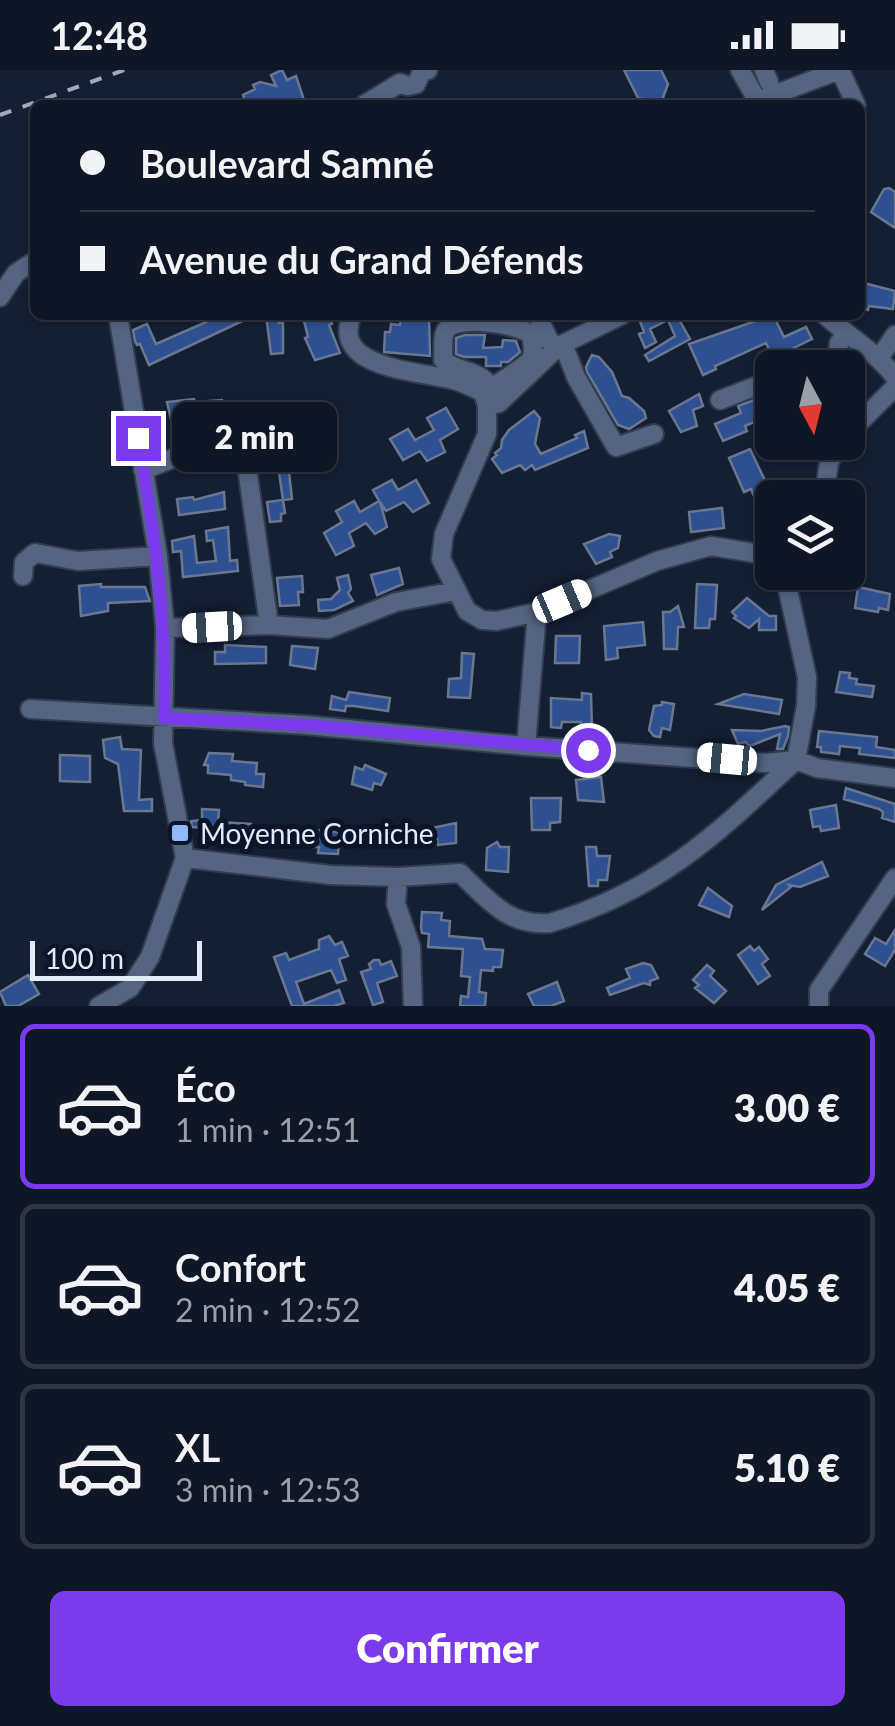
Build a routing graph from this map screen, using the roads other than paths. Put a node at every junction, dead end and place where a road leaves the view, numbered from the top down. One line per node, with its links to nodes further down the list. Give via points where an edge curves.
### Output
1 (740, 70): 6 (street)
2 (840, 70): 7 (street); 8 (street)
3 (424, 71): 4 (street, via 412,86)
4 (398, 77): 5 (street)
5 (373, 100)
6 (757, 100)
7 (766, 100)
8 (854, 100)
9 (30, 264): 10 (street)
10 (0, 297)
11 (119, 320): 28 (street)
12 (349, 320): 24 (street, via 350,341 367,361)
13 (539, 320): 18 (street, via 550,342)
14 (612, 320): 18 (street)
15 (831, 320): 16 (street)
16 (846, 334): 19 (street); 20 (street)
17 (895, 336): 20 (street)
18 (561, 345): 24 (street, via 499,403); 27 (street, via 616,447)
19 (838, 350)
20 (880, 357): 21 (street)
21 (895, 377)
22 (755, 387): 25 (street)
23 (895, 387): 26 (street)
24 (487, 395): 24 (street, via 529,362 531,334 501,324 448,326 444,360 480,374); 33 (street, via 487,434 444,534 442,559)
25 (720, 400)
26 (865, 417)
27 (654, 434)
28 (144, 470): 30 (street); 35 (street, via 242,432)
29 (755, 553): 34 (street, via 711,546 657,561)
30 (158, 556): 31 (street, via 78,561 35,553 24,562); 36 (street)
31 (23, 576)
32 (788, 590): 40 (street, via 807,677)
33 (456, 591): 34 (street, via 482,620); 35 (street, via 396,602 328,629)
34 (537, 612): 39 (street)
35 (268, 625): 36 (street)
36 (165, 628): 38 (street)
37 (30, 708): 38 (street)
38 (164, 718): 39 (street); 42 (street)
39 (526, 746): 40 (street)
40 (796, 760): 41 (street); 43 (street, via 665,873 550,923 504,914 460,872)
41 (895, 778)
42 (184, 858): 43 (street); 45 (street, via 150,956 130,988)
43 (398, 877): 46 (street, via 396,904 411,947)
44 (895, 878): 47 (street, via 818,990)
45 (99, 1006)
46 (413, 1006)
47 (819, 1006)

